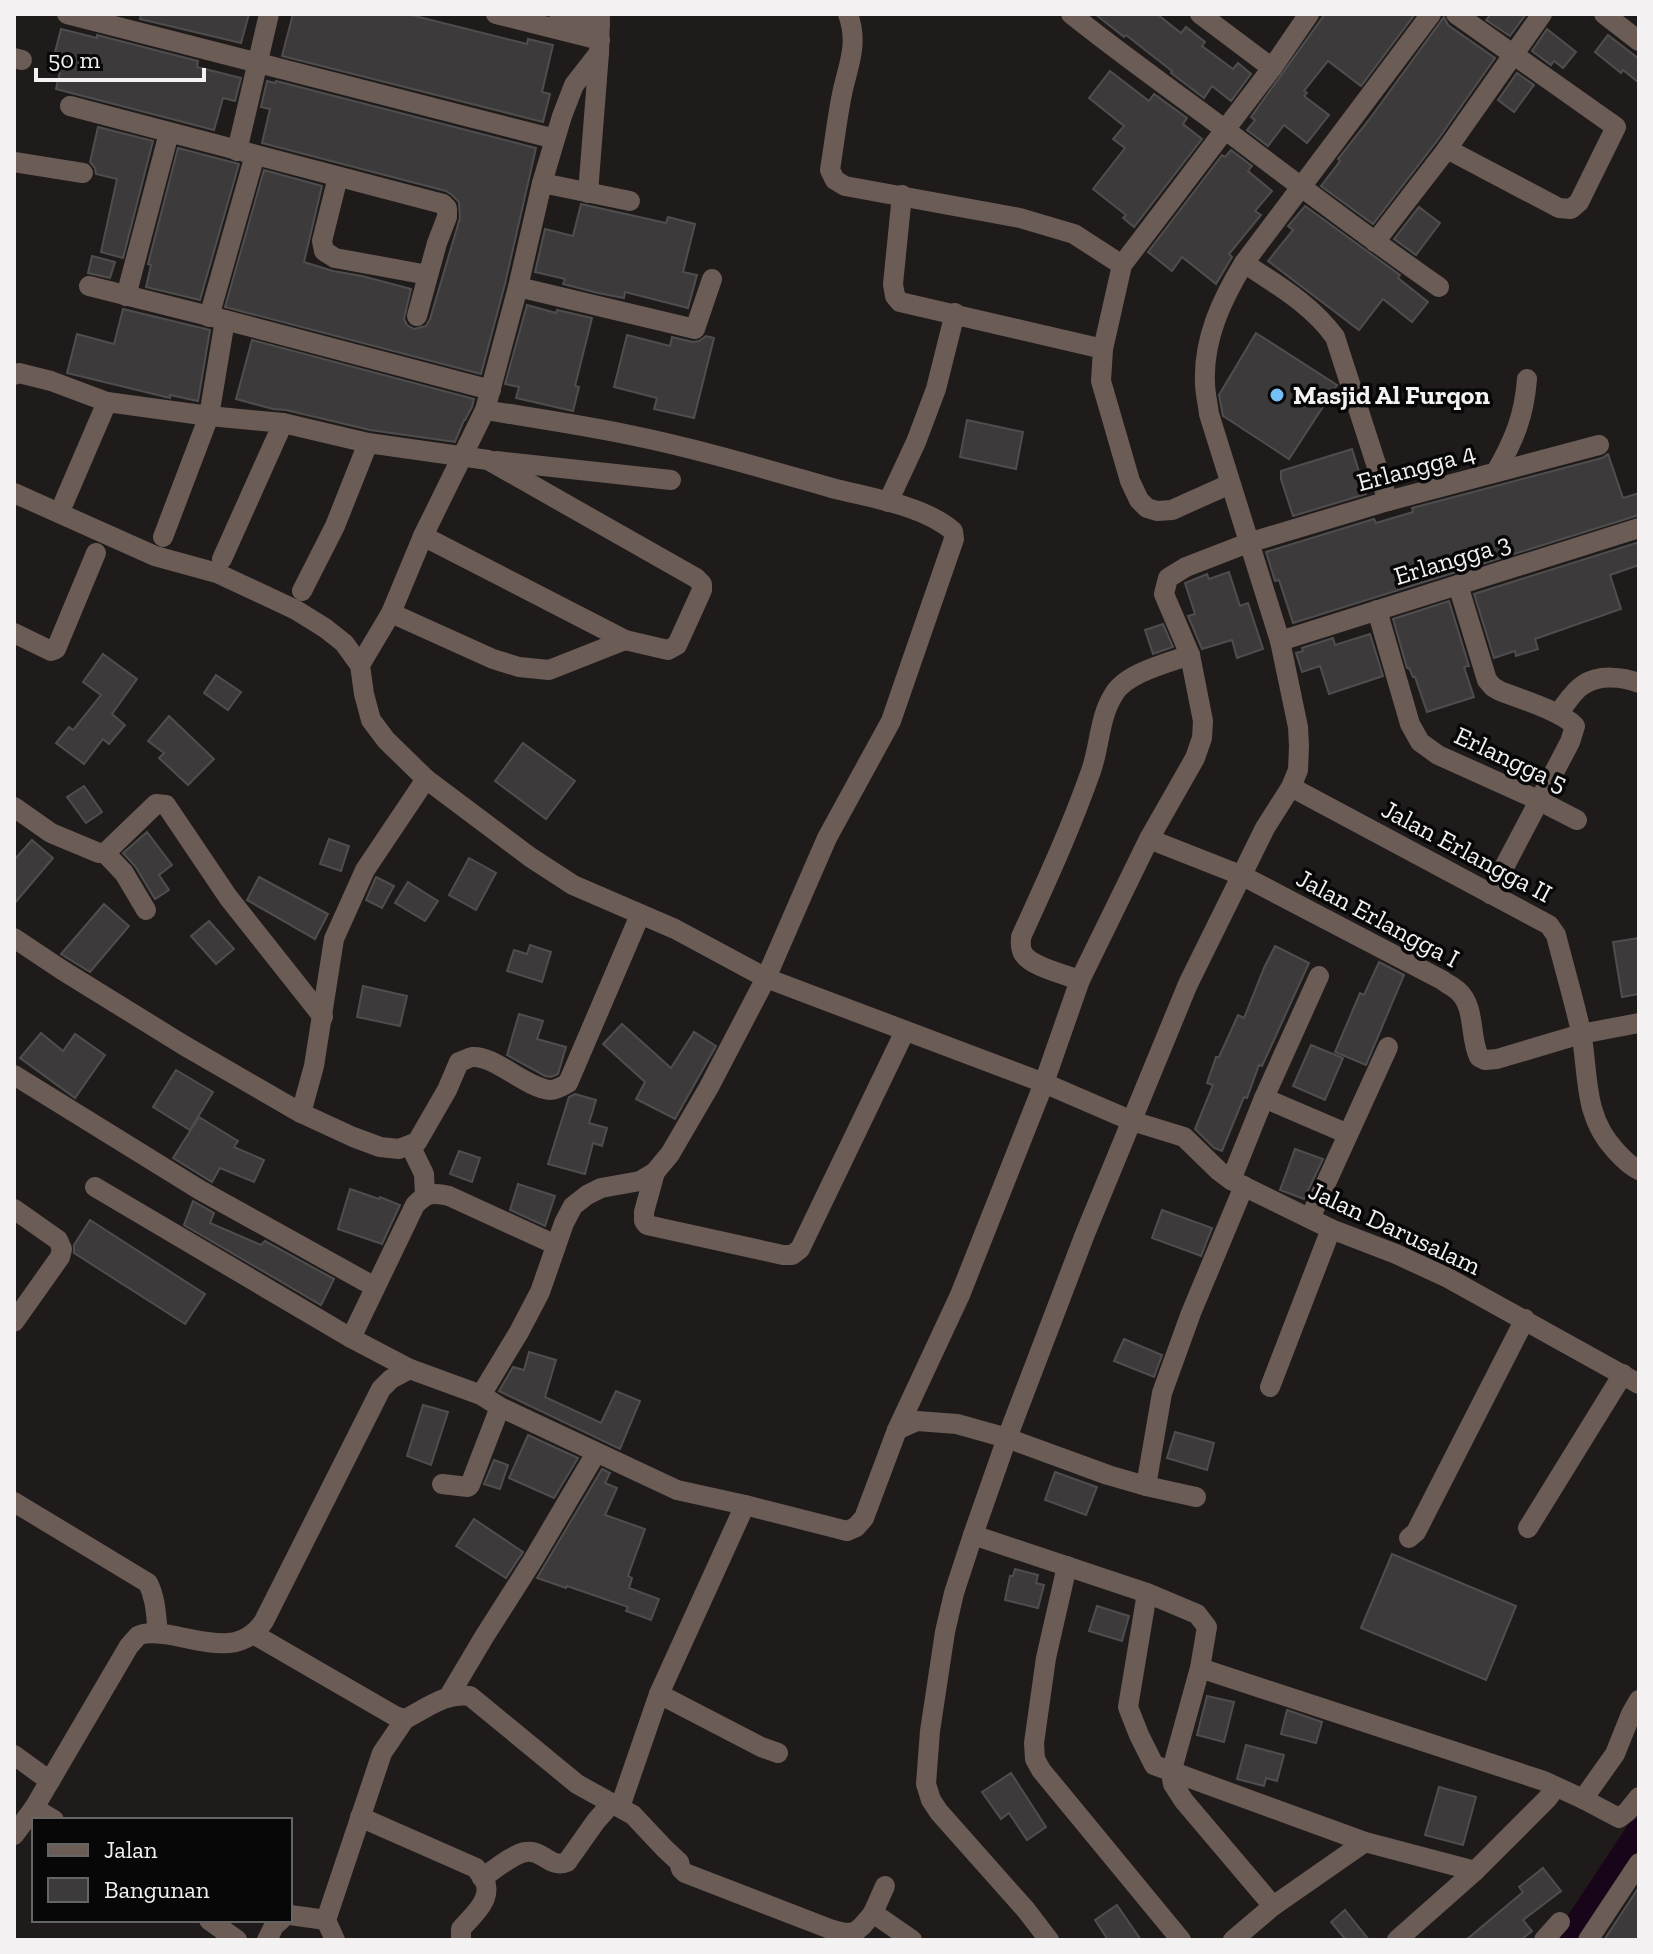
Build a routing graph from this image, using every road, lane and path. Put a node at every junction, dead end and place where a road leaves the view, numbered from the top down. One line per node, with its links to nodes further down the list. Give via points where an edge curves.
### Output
1 (67, 14): 16 (street)
2 (269, 14): 16 (street)
3 (496, 14): 13 (street)
4 (559, 14): 13 (street)
5 (848, 14): 30 (street, via 853,28 851,65 830,170 845,186)
6 (1071, 14): 19 (street)
7 (1200, 14): 17 (street)
8 (1309, 14): 17 (street)
9 (1431, 14): 28 (street)
10 (1456, 14): 15 (street)
11 (1542, 14): 15 (street)
12 (1604, 14): 14 (street)
13 (600, 33): 21 (street); 29 (street)
14 (1636, 33)
15 (1513, 54): 22 (street); 22 (street, via 1616,127 1579,202 1571,209 1559,208)
16 (256, 61): 21 (street); 23 (street)
17 (1272, 68): 19 (street)
18 (70, 106): 20 (street)
19 (1225, 130): 28 (street); 34 (street)
20 (169, 133): 23 (street); 40 (street)
21 (555, 139): 27 (street)
22 (1447, 149): 32 (street)
23 (246, 153): 26 (street); 43 (street)
24 (14, 162): 25 (street)
25 (83, 173)
26 (338, 177): 35 (street, via 324,251 335,258); 35 (street, via 447,208)
27 (542, 183): 29 (street); 38 (street)
28 (1301, 188): 32 (street); 33 (street)
29 (588, 193): 31 (street)
30 (902, 195): 34 (street, via 1074,234); 41 (street, via 895,296 900,302)
31 (630, 201)
32 (1375, 242): 39 (street)
33 (1244, 263): 57 (street, via 1216,317 1206,354 1209,414); 59 (street, via 1300,299 1335,337)
34 (1122, 265): 44 (street)
35 (428, 275): 42 (street)
36 (712, 279): 38 (street, via 695,329)
37 (89, 286): 40 (street)
38 (518, 287): 47 (street)
39 (1439, 287)
40 (126, 296): 43 (street)
41 (955, 313): 44 (street); 61 (street, via 936,389)
42 (417, 316)
43 (217, 318): 47 (street); 49 (street)
44 (1103, 349): 57 (street, via 1101,381 1139,500 1147,508 1172,510)
45 (14, 375): 48 (street, via 51,381)
46 (1527, 379): 55 (street, via 1521,421)
47 (488, 400): 53 (street); 61 (street)
48 (107, 402): 49 (street); 60 (street)
49 (209, 416): 50 (street); 64 (street)
50 (283, 423): 51 (street); 67 (street)
51 (368, 443): 53 (street); 69 (street)
52 (1599, 445): 55 (street, Erlangga 4)
53 (463, 457): 54 (street); 63 (street)
54 (488, 460): 56 (street); 73 (street, via 702,584 677,645 668,650)
55 (1496, 472): 59 (street, Erlangga 4)
56 (671, 480)
57 (1230, 484): 65 (street)
58 (14, 493): 76 (street, via 155,556 217,573 296,610 344,643)
59 (1388, 501): 65 (street, Erlangga 4)
60 (64, 502)
61 (888, 502): 92 (street, via 946,525 954,539 891,721 827,838)
62 (1639, 528): 68 (street, Erlangga 3)
63 (423, 536): 71 (street); 73 (street)
64 (163, 537)
65 (1248, 543): 74 (street); 75 (street, Erlangga 4, via 1168,578 1164,594)
66 (96, 553): 72 (street, via 56,649)
67 (222, 559)
68 (1458, 585): 70 (street, Erlangga 3); 78 (street, via 1487,680 1500,691)
69 (302, 591)
70 (1377, 610): 74 (street, Erlangga 3); 81 (street, Erlangga 5, via 1420,742)
71 (391, 613): 73 (street, via 519,667 549,670); 76 (street)
72 (14, 633)
73 (625, 640)
74 (1280, 641): 80 (street, via 1299,737 1298,770)
75 (1190, 655): 84 (street, via 1202,738); 93 (street, via 1130,678 1114,693 1074,817 1021,937 1028,959)
76 (360, 665): 79 (street, Jalan Darusalam, via 371,720)
77 (1639, 683): 78 (street, via 1598,679 1583,685)
78 (1558, 714): 81 (street, via 1575,726 1574,731)
79 (426, 779): 89 (street, Jalan Darusalam, via 573,885); 94 (street, via 365,870 334,939)
80 (1291, 787): 86 (street); 87 (street, Jalan Erlangga II)
81 (1538, 800): 83 (street, Erlangga 5); 87 (street)
82 (14, 807): 85 (street, via 51,833)
83 (1577, 820)
84 (1149, 839): 86 (street); 93 (street)
85 (105, 853): 88 (street); 94 (street, via 156,804 166,805 228,897)
86 (1243, 876): 97 (street, Jalan Erlangga I, via 1460,992 1469,1006 1475,1050 1485,1060); 103 (street, via 1188,984)
87 (1490, 894): 97 (street, Jalan Erlangga II, via 1538,917 1556,935)
88 (146, 910)
89 (640, 915): 92 (street, Jalan Darusalam); 105 (street, via 568,1083 549,1090 488,1061 472,1057 459,1062 417,1142)
90 (14, 938): 102 (street)
91 (1319, 976): 101 (street)
92 (766, 978): 96 (street, Jalan Darusalam); 107 (street, via 709,1087)
93 (1080, 980): 100 (street)
94 (323, 1017): 102 (street)
95 (1639, 1023): 97 (street)
96 (905, 1031): 100 (street, Jalan Darusalam); 107 (street, via 800,1249 792,1255 647,1225 644,1212)
97 (1581, 1034): 106 (street, Jalan Erlangga II, via 1594,1118 1603,1137)
98 (1388, 1047): 104 (street)
99 (14, 1075): 115 (street, via 200,1190)
100 (1044, 1083): 103 (street, Jalan Darusalam); 124 (street, via 960,1295)
101 (1264, 1098): 104 (street); 108 (street)
102 (301, 1113): 105 (street, via 380,1147)
103 (1132, 1121): 108 (street, Jalan Darusalam, via 1184,1137); 125 (street)
104 (1348, 1134): 112 (street)
105 (410, 1145): 110 (street, via 424,1174)
106 (1639, 1170)
107 (655, 1172): 114 (street, via 587,1195 573,1206)
108 (1237, 1183): 112 (street, Jalan Darusalam); 128 (street, via 1162,1393)
109 (95, 1187): 118 (street)
110 (425, 1195): 114 (street, via 449,1196); 115 (street, via 415,1205)
111 (14, 1209): 117 (street, via 58,1240 62,1249)
112 (1310, 1218): 113 (street, Jalan Darusalam)
113 (1331, 1229): 116 (street, Jalan Darusalam, via 1448,1278); 121 (street)
114 (556, 1245): 122 (street, via 540,1292)
115 (375, 1287): 118 (street)
116 (1525, 1319): 120 (street, Jalan Darusalam); 134 (street)
117 (14, 1322)
118 (351, 1338): 119 (street)
119 (410, 1369): 122 (street); 138 (street, via 381,1389)
120 (1631, 1379): 132 (street)
121 (1270, 1387)
122 (481, 1395): 123 (street)
123 (500, 1407): 126 (street); 127 (street, via 470,1485)
124 (897, 1430): 125 (street, via 917,1421 957,1424); 131 (street, via 856,1527 847,1531)
125 (1007, 1438): 128 (street); 133 (street)
126 (596, 1453): 131 (street, via 677,1490); 141 (street)
127 (442, 1484)
128 (1146, 1486): 129 (street)
129 (1196, 1497)
130 (14, 1502): 137 (street, via 148,1583)
131 (745, 1505): 140 (street)
132 (1528, 1528)
133 (973, 1535): 135 (street); 173 (street, via 945,1632 926,1784 939,1812)
134 (1409, 1538)
135 (1067, 1566): 136 (street); 174 (street, via 1046,1658 1035,1759)
136 (1147, 1593): 139 (street, via 1197,1614 1207,1627); 146 (street, via 1128,1707 1149,1759)
137 (158, 1633): 138 (street, via 226,1644); 147 (street, via 139,1636 129,1646)
138 (255, 1635): 143 (street)
139 (1200, 1668): 146 (street); 148 (street)
140 (659, 1694): 144 (street); 151 (street)
141 (449, 1696): 143 (street); 151 (street, via 470,1696 577,1784)
142 (1639, 1700): 150 (street, via 1615,1754)
143 (405, 1719): 153 (street, via 382,1753)
144 (778, 1753)
145 (14, 1755): 147 (street)
146 (1171, 1773): 156 (street); 161 (street, via 1184,1801)
147 (50, 1781): 152 (street)
148 (1556, 1787): 150 (street); 158 (street)
149 (1639, 1797): 150 (street, via 1619,1818)
150 (1583, 1799)
151 (616, 1805): 159 (street, via 596,1821 567,1862 560,1865 528,1851); 162 (street, via 633,1815 685,1873 847,1935 858,1931)
152 (34, 1808): 154 (street); 155 (street)
153 (360, 1817): 159 (street, via 476,1868); 164 (street)
154 (51, 1818)
155 (14, 1835)
156 (1365, 1842): 158 (street); 161 (street)
157 (1639, 1863): 178 (street)
158 (1475, 1871): 176 (street)
159 (482, 1878): 171 (street, via 486,1895 461,1929)
160 (885, 1886): 162 (street)
161 (1273, 1906): 175 (street)
162 (873, 1913): 172 (street)
163 (292, 1915): 164 (street)
164 (326, 1920): 170 (street)
165 (212, 1922): 168 (street)
166 (279, 1922): 169 (street)
167 (1560, 1922): 177 (street)
168 (237, 1940)
169 (267, 1940)
170 (335, 1940)
171 (461, 1940)
172 (912, 1940)
173 (1049, 1940)
174 (1181, 1940)
175 (1233, 1940)
176 (1397, 1940)
177 (1544, 1940)
178 (1588, 1940)

